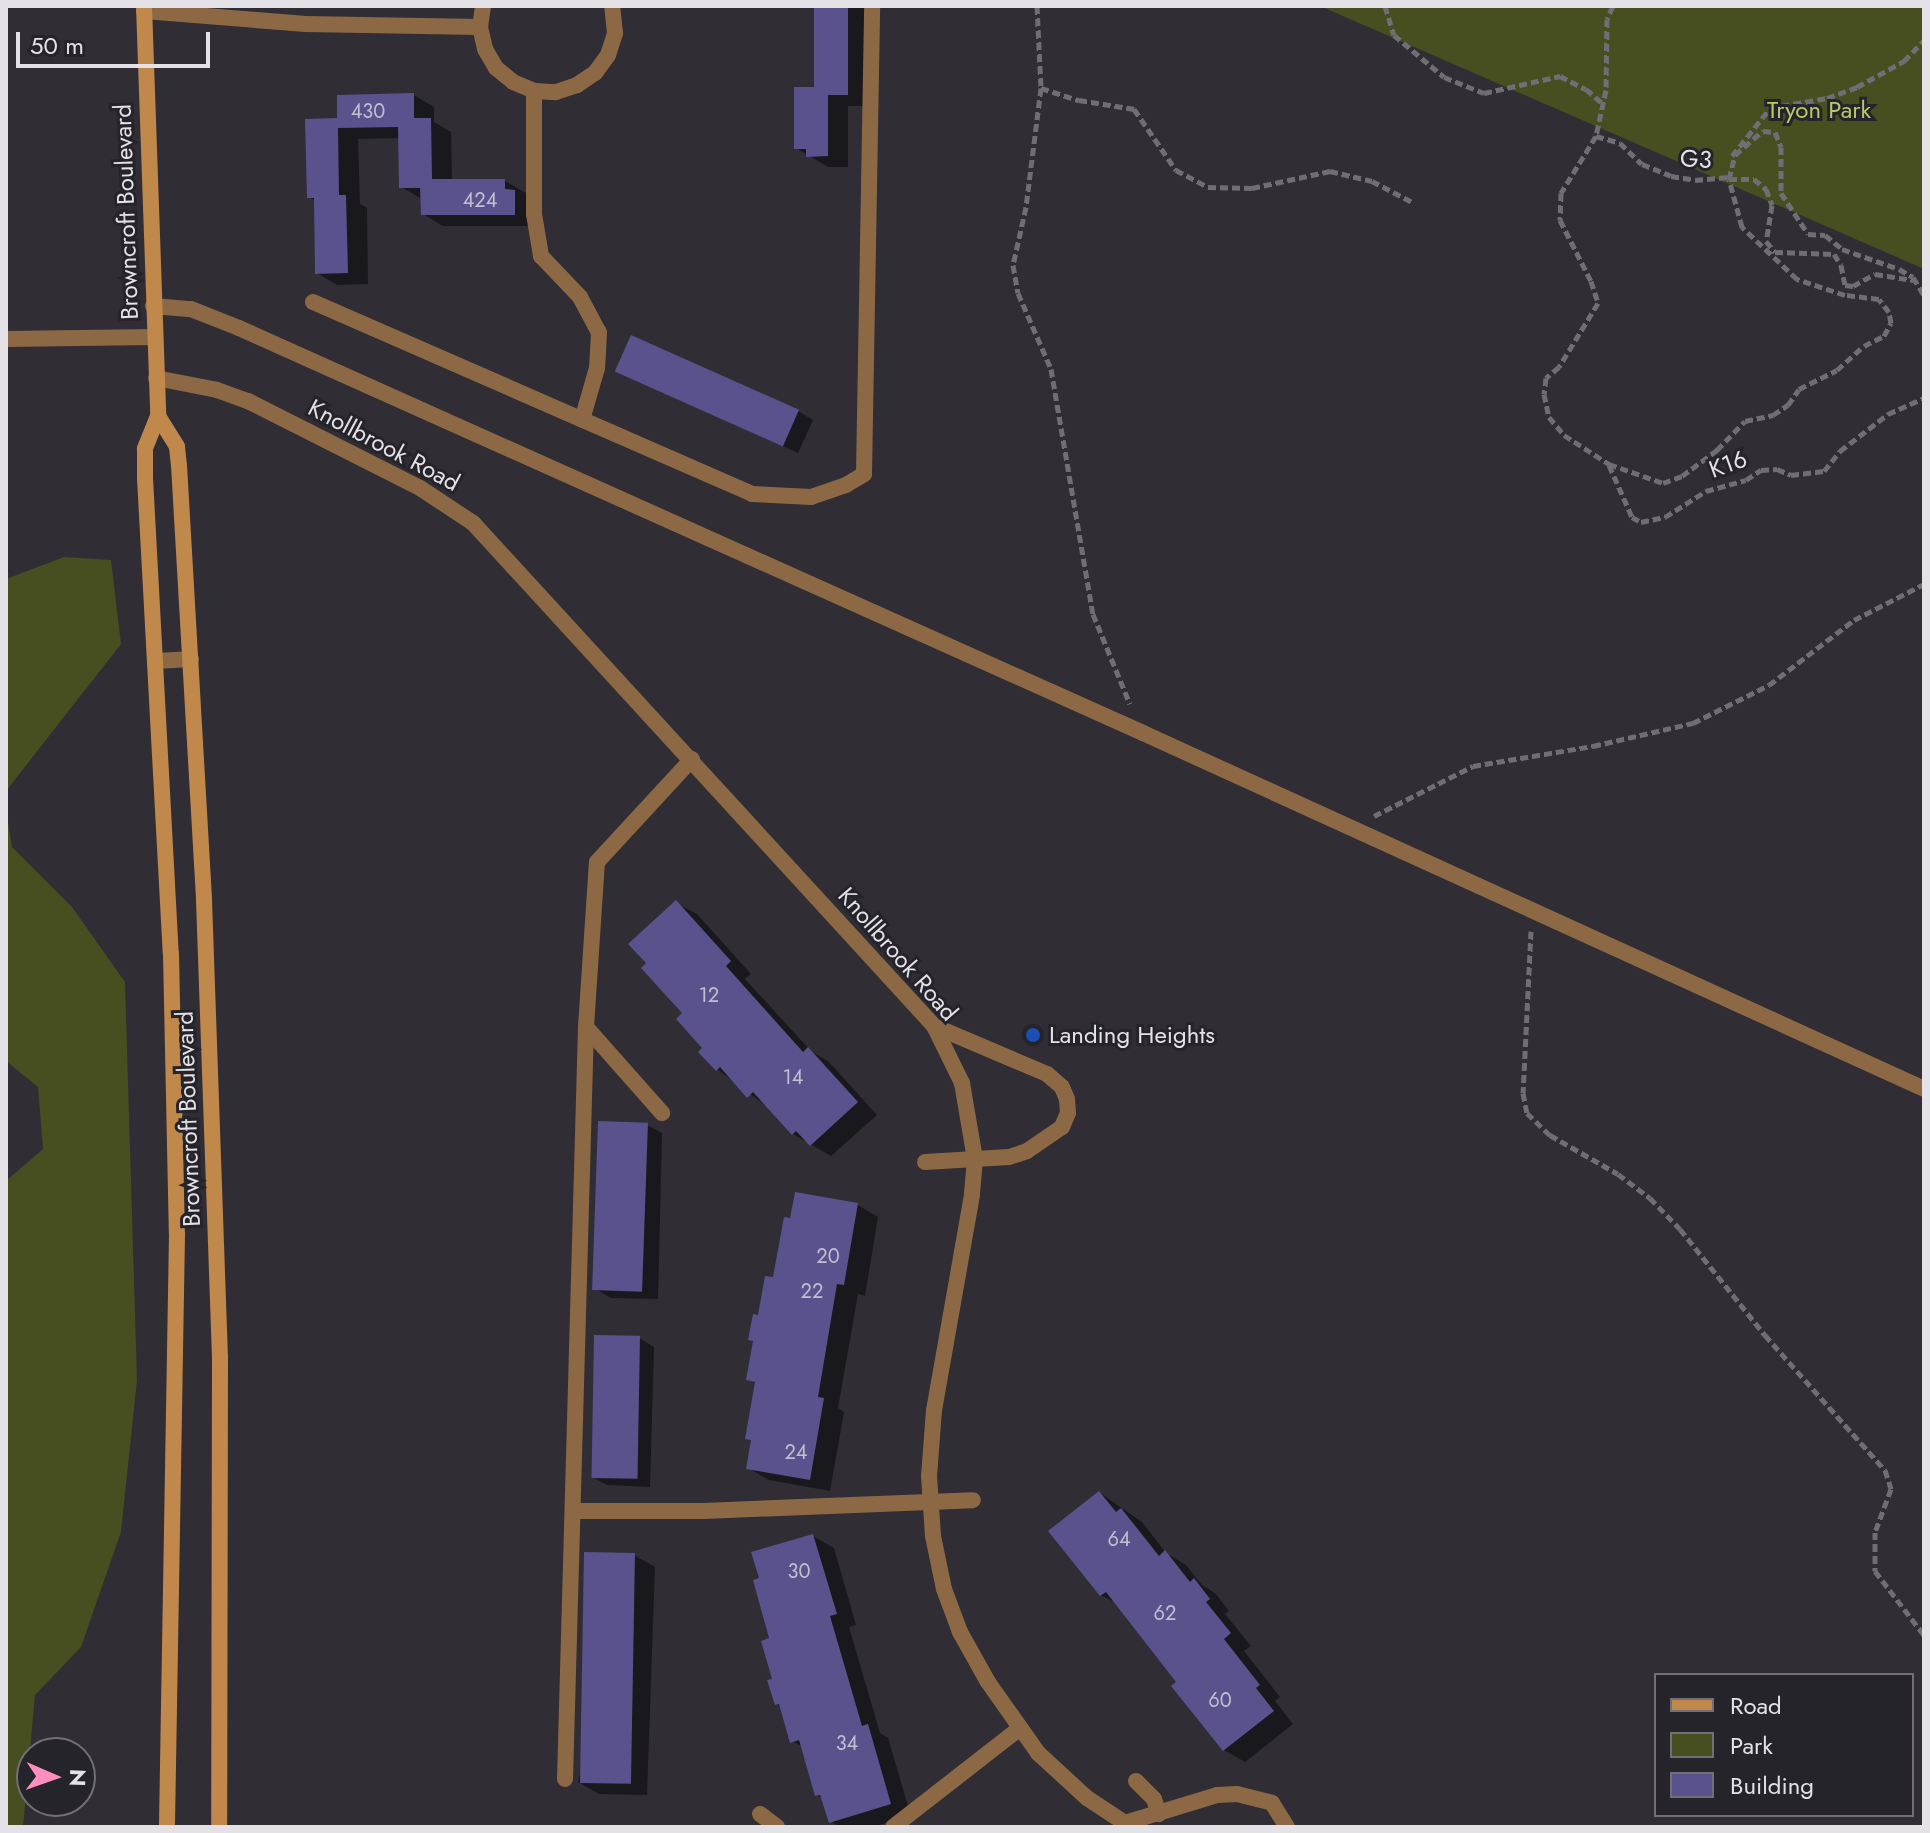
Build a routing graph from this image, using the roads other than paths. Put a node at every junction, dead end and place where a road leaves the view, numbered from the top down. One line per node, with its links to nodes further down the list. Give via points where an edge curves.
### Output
1 (483, 6): 5 (street)
2 (612, 6): 6 (street, via 615,33 595,73 556,92)
3 (872, 6): 13 (street, via 864,474 811,497 752,494)
4 (144, 8): 5 (street, via 305,24); 8 (main road, Browncroft Boulevard)
5 (480, 27): 6 (street, via 496,68)
6 (534, 91): 13 (street, via 534,214 541,256 580,297 599,332 597,368)
7 (313, 302): 13 (street)
8 (153, 306): 9 (main road, Browncroft Boulevard); 19 (street, via 191,309 239,328)
9 (154, 337): 10 (street); 11 (main road, Browncroft Boulevard)
10 (6, 339)
11 (156, 378): 12 (main road, Browncroft Boulevard); 16 (street, Knollbrook Road, via 248,401 456,511 494,543)
12 (158, 416): 14 (main road, Browncroft Boulevard, via 177,447); 15 (main road, Browncroft Boulevard, via 145,449)
13 (582, 420)
14 (191, 659): 15 (street); 33 (main road, Browncroft Boulevard, via 218,1284)
15 (155, 661): 32 (main road, Browncroft Boulevard, via 171,954 177,1234)
16 (692, 759): 17 (street, Knollbrook Road); 18 (street, via 597,862)
17 (934, 1026): 21 (street, Knollbrook Road, via 962,1083); 21 (street, via 1047,1074 1067,1099 1062,1127 1027,1151)
18 (586, 1027): 20 (street); 25 (street)
19 (1924, 1089)
20 (662, 1113)
21 (975, 1159): 22 (street); 24 (street, Knollbrook Road, via 934,1410)
22 (925, 1162)
23 (973, 1500): 24 (street)
24 (930, 1502): 25 (street); 26 (street, Knollbrook Road, via 944,1589 960,1632)
25 (575, 1511): 27 (street)
26 (1020, 1728): 31 (street, Knollbrook Road, via 1054,1770); 35 (street)
27 (565, 1779)
28 (1136, 1781): 30 (street, via 1154,1799)
29 (760, 1814): 34 (street)
30 (1159, 1814): 31 (street, Knollbrook Road); 36 (street, Knollbrook Road, via 1237,1794 1272,1803)
31 (1128, 1825)
32 (167, 1827)
33 (219, 1827)
34 (777, 1827)
35 (893, 1827)
36 (1287, 1827)

